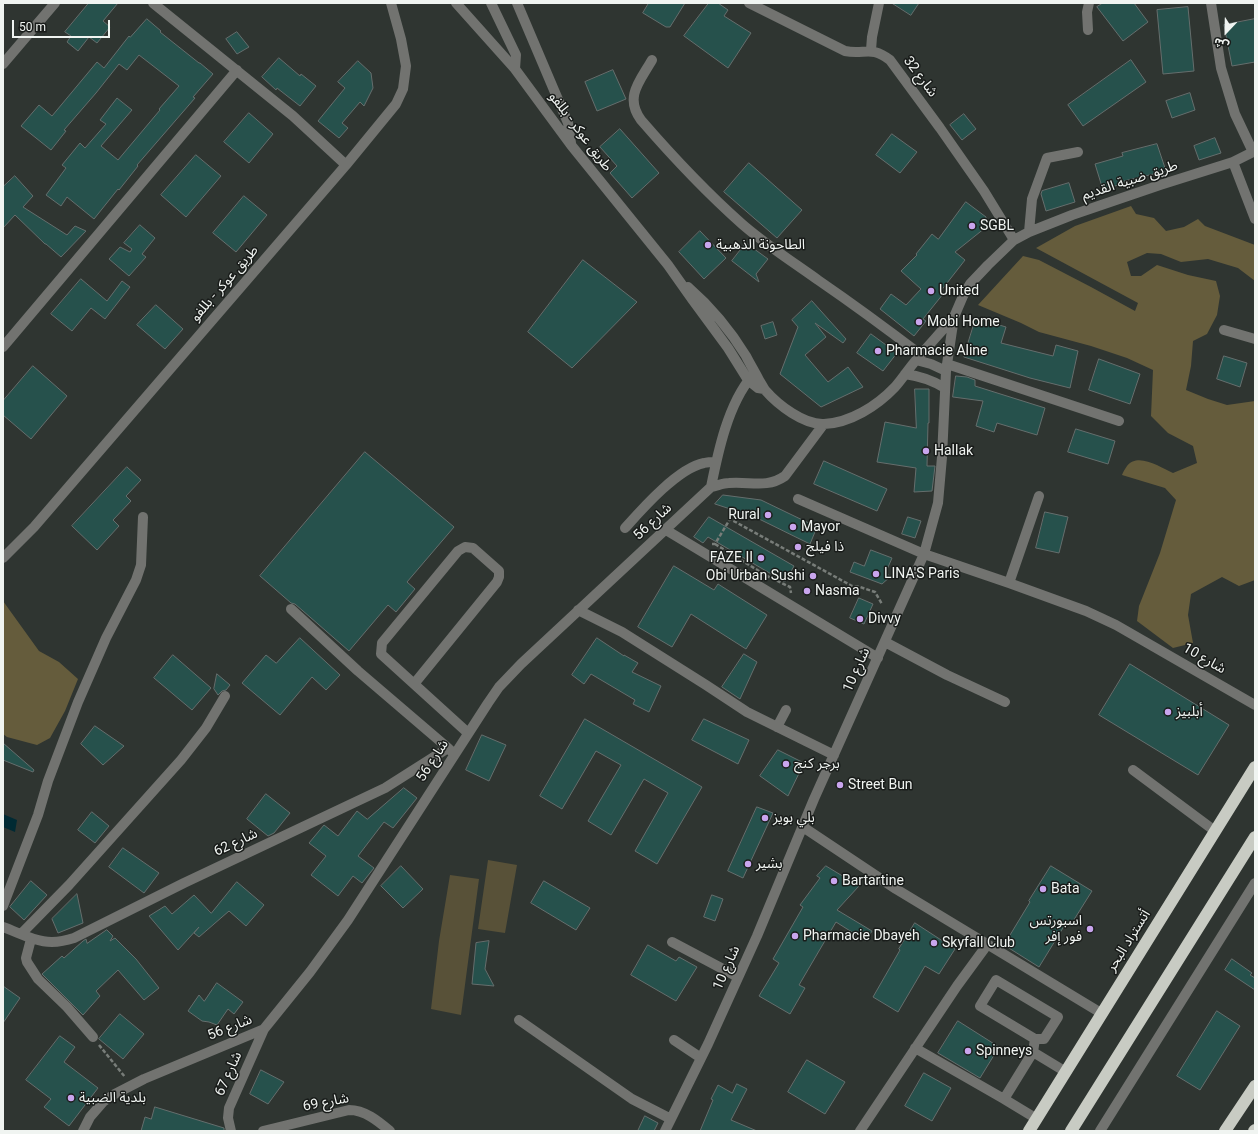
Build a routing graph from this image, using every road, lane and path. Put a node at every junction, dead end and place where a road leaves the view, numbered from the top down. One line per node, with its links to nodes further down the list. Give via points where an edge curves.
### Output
1 (55, 3): 14 (street)
2 (153, 3): 16 (street)
3 (391, 3): 21 (street, طريق عوكر - بللفو, via 405,56 403,89 396,104)
4 (456, 3): 15 (street, طريق عوكر - بللفو)
5 (491, 3): 15 (street, via 516,55)
6 (517, 3): 17 (street, via 568,123)
7 (749, 3): 12 (street, via 845,51)
8 (879, 3): 12 (street)
9 (1089, 3): 11 (street)
10 (1211, 3): 18 (street, via 1221,68 1235,114)
11 (1088, 30)
12 (871, 50): 24 (street, شارع 32, via 883,55 895,65 984,191)
13 (652, 60): 29 (street, via 634,94 635,110 682,166 743,225 865,313)
14 (3, 64)
15 (515, 69): 17 (street, طريق عوكر - بللفو)
16 (237, 70): 21 (street, via 293,116); 28 (street)
17 (571, 145): 32 (street, طريق عوكر - بللفو, via 668,265 728,348)
18 (1254, 151): 20 (street, طريق ضبية القديم)
19 (1078, 152): 23 (street, via 1047,158 1032,199)
20 (1233, 162): 22 (street); 23 (street, طريق ضبية القديم, via 1079,212)
21 (346, 165): 45 (street, طريق عوكر - بللفو, via 34,527)
22 (1255, 220)
23 (1029, 232): 24 (street, طريق ضبية القديم)
24 (1014, 240): 25 (street, طريق ضبية القديم, via 970,284)
25 (954, 317): 29 (street, طريق عوكر - بللفو); 30 (street)
26 (1224, 330): 27 (street)
27 (1255, 339)
28 (3, 347)
29 (919, 357): 30 (street, via 931,364); 31 (street, طريق عوكر - بللفو)
30 (946, 367): 33 (street); 34 (street)
31 (905, 374): 33 (street, via 926,378); 35 (street, طريق عوكر - بللفو, via 894,388 868,409 853,417)
32 (752, 376): 35 (street, طريق عوكر - بللفو, via 784,408 808,422); 36 (street, via 729,418)
33 (945, 388): 44 (street, via 938,503)
34 (1119, 421)
35 (823, 425): 37 (street, via 785,476 778,481 768,484 728,483)
36 (716, 462): 37 (street); 41 (street, via 703,463 676,478)
37 (711, 487): 42 (street, شارع 56)
38 (1039, 496): 46 (street)
39 (798, 499): 44 (street)
40 (143, 517): 67 (street, via 141,565 136,580 106,638 78,702)
41 (625, 528)
42 (666, 530): 49 (street, شارع 56); 51 (street)
43 (710, 545): 47 (path, via 715,544 730,519 852,586 875,592)
44 (924, 554): 46 (street, شارع 10); 50 (street, شارع 10)
45 (3, 558)
46 (1009, 583): 55 (street, شارع 10, via 1116,624)
47 (882, 604)
48 (291, 610): 59 (street)
49 (578, 610): 57 (street, via 622,632 747,712); 58 (street, شارع 56, via 499,687)
50 (885, 642): 51 (street, شارع 10); 54 (street)
51 (878, 658): 60 (street, شارع 10)
52 (414, 684): 52 (street, via 497,582 499,572 473,548 465,547 458,551 382,643 381,654); 58 (street)
53 (225, 696): 69 (street, via 206,728 181,760)
54 (1005, 702)
55 (1255, 705)
56 (786, 710): 57 (street)
57 (777, 727): 60 (street)
58 (468, 733): 59 (street, شارع 56)
59 (451, 751): 70 (street, شارع 62, via 385,788 74,938 50,942); 76 (street, شارع 56, via 348,920)
60 (834, 755): 63 (street, شارع 10)
61 (1255, 767): 64 (highway, أتستراد البحر)
62 (1133, 770): 64 (street)
63 (803, 827): 72 (street); 73 (street, شارع 10)
64 (1215, 831): 74 (highway, أتستراد البحر)
65 (1255, 836): 96 (highway)
66 (1255, 883): 97 (street)
67 (3, 906)
68 (3, 927): 69 (street, شارع 62)
69 (21, 934): 70 (street, شارع 62)
70 (31, 939): 77 (street, via 27,962 38,979 67,1006)
71 (672, 942): 73 (street)
72 (987, 945): 74 (street); 80 (street)
73 (738, 977): 82 (street, شارع 10)
74 (1101, 1013): 83 (highway, أتستراد البحر)
75 (519, 1020): 87 (street, via 632,1099)
76 (264, 1029): 84 (street, شارع 56); 90 (street, شارع 67, via 229,1108)
77 (93, 1036): 84 (path)
78 (1034, 1039): 78 (street, via 1044,1039 1058,1017 996,980 980,1006); 81 (street)
79 (674, 1040): 82 (street)
80 (915, 1048): 86 (street); 94 (street)
81 (1033, 1052): 83 (street); 86 (street)
82 (701, 1058): 87 (street, شارع 10)
83 (1066, 1072): 88 (highway, أتستراد البحر)
84 (132, 1085): 89 (street, شارع 56, via 103,1102 90,1117)
85 (1255, 1086): 98 (highway)
86 (1004, 1099): 88 (street)
87 (671, 1119): 93 (street, شارع 10)
88 (1037, 1119): 95 (highway, أتستراد البحر)
89 (83, 1131)
90 (231, 1131)
91 (263, 1131): 92 (street, شارع 69, via 349,1110 356,1110 373,1118)
92 (390, 1131)
93 (665, 1131)
94 (860, 1131)
95 (1029, 1131)
96 (1071, 1131)
97 (1100, 1131)
98 (1225, 1131)

